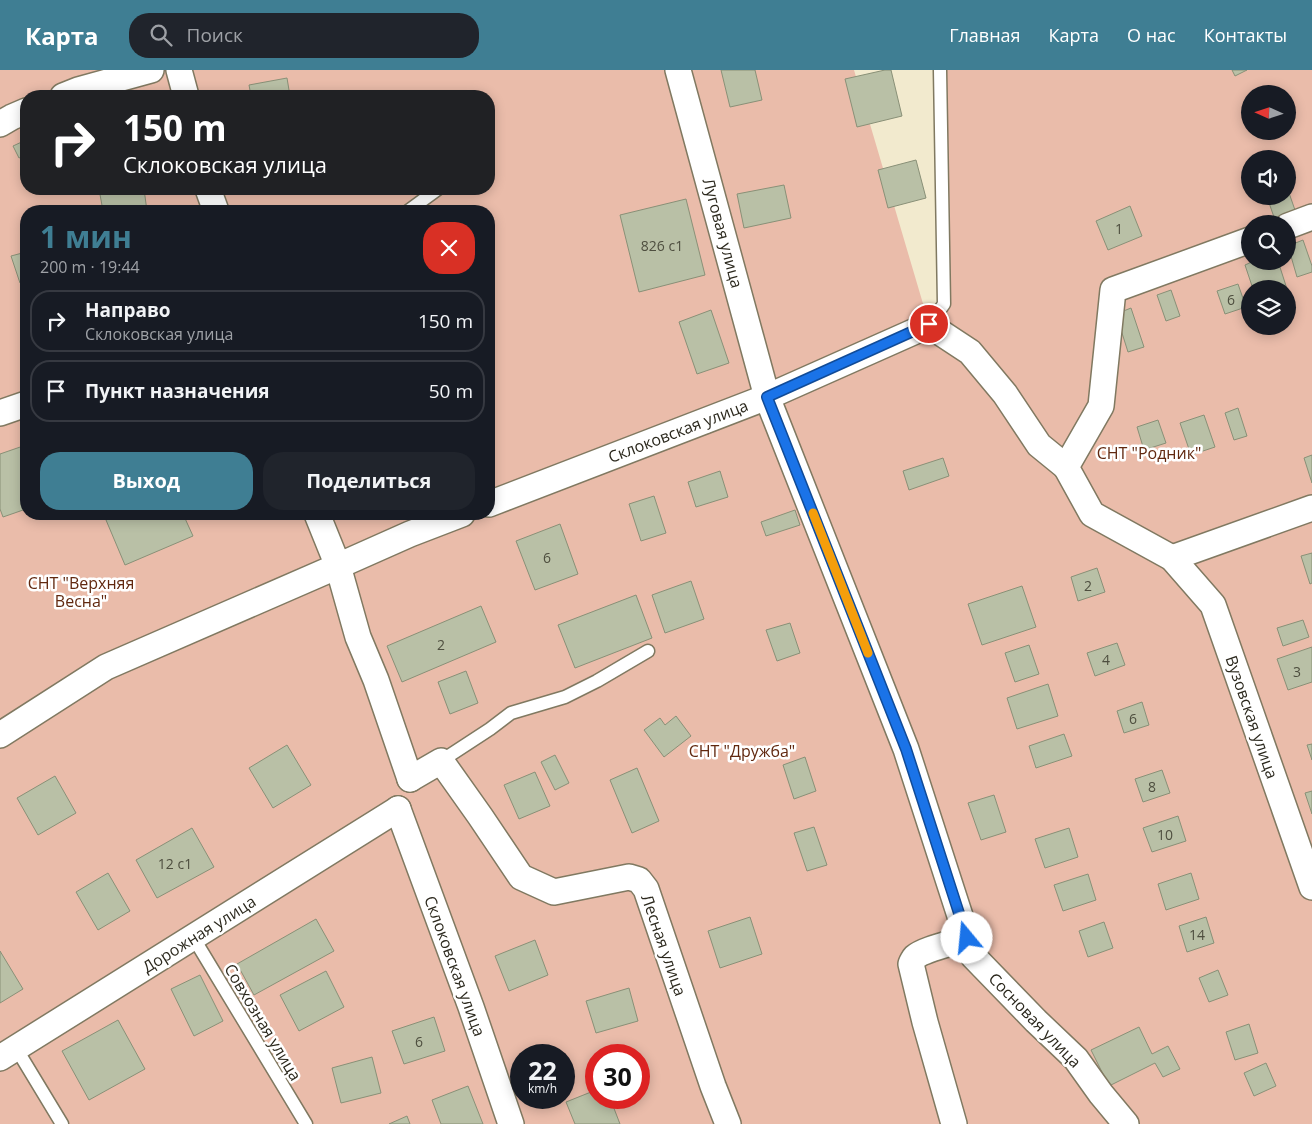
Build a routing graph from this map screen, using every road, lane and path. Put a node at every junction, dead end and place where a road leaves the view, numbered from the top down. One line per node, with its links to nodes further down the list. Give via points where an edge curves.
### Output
1 (151, 70): 5 (street)
2 (179, 70): 6 (street)
3 (678, 70): 15 (street, Луговая улица)
4 (940, 70): 14 (lane, via 944,304)
5 (78, 90)
6 (184, 90)
7 (20, 114): 8 (street)
8 (0, 124)
9 (430, 195): 10 (lane)
10 (416, 205)
11 (1312, 217): 12 (street)
12 (1296, 223)
13 (1241, 243): 18 (street, via 1113,290 1101,406)
14 (929, 324): 15 (street, Склоковская улица); 18 (street, via 970,352 1005,394 1039,445)
15 (767, 397): 19 (street, Склоковская улица); 32 (street, Сосновая улица, via 906,749)
16 (20, 406): 17 (street)
17 (0, 413)
18 (1066, 466): 23 (street, via 1092,514)
19 (495, 502)
20 (1312, 508): 23 (street)
21 (320, 520): 24 (street)
22 (446, 520): 24 (street)
23 (1172, 558): 30 (street, Вузовская улица, via 1213,605)
24 (338, 566): 26 (street, via 106,667); 28 (street, via 358,636)
25 (648, 651): 27 (lane, via 565,697 511,713)
26 (0, 735)
27 (441, 761): 28 (street); 37 (street, Лесная улица, via 521,877 554,892 629,877 639,880 646,889)
28 (410, 779): 29 (street)
29 (398, 809): 31 (street, Дорожная улица); 36 (street, Склоковская улица)
30 (1312, 887)
31 (193, 938): 33 (street, Дорожная улица); 35 (lane, Совхозная улица)
32 (967, 938): 38 (street, via 928,950 914,958 911,964); 39 (street, Сосновая улица, via 973,956 1076,1059)
33 (8, 1053): 34 (lane)
34 (62, 1124)
35 (306, 1124)
36 (511, 1124)
37 (728, 1124)
38 (954, 1124)
39 (1126, 1124)

